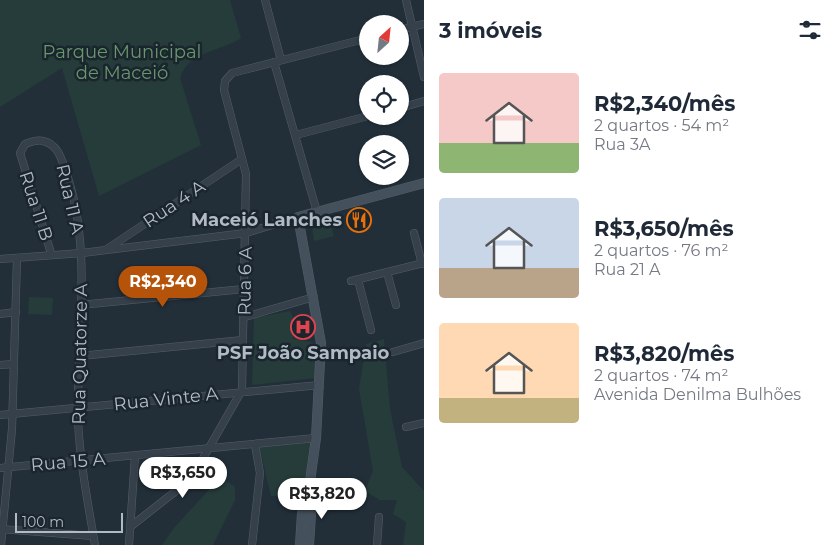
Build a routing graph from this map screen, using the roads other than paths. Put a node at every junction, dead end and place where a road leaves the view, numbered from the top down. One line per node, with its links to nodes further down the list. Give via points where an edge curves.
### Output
1 (265, 0): 7 (street)
2 (406, 0): 4 (street)
3 (424, 24): 4 (street)
4 (412, 27): 5 (street); 8 (street)
5 (409, 28)
6 (359, 40): 7 (street, Rua 6 A)
7 (277, 61): 12 (street); 14 (street, Rua 6 A, via 232,73 225,81 224,90)
8 (424, 77)
9 (424, 101): 10 (street)
10 (409, 105)
11 (359, 118): 12 (street)
12 (296, 135): 16 (street)
13 (55, 147): 21 (street, Rua 11 B, via 35,140 20,150); 22 (street, Rua 11 A, via 79,218)
14 (242, 159): 18 (street, Rua 6 A, via 246,174); 20 (street, Rua 4 A)
15 (424, 183): 16 (street)
16 (317, 212): 17 (street)
17 (298, 217): 18 (street); 28 (street)
18 (246, 233): 20 (street); 27 (street, Rua 6 A)
19 (414, 233): 25 (street)
20 (105, 250): 22 (street)
21 (51, 253): 22 (street); 23 (street)
22 (82, 253): 29 (street, Rua Quatorze A)
23 (16, 258): 24 (street); 31 (street)
24 (0, 259)
25 (423, 263): 26 (street)
26 (387, 272): 30 (street); 34 (street, via 354,280)
27 (244, 289): 29 (street); 33 (street, Rua 6 A)
28 (314, 297): 33 (street); 41 (street, via 321,343)
29 (80, 305): 38 (street, Rua Quatorze A)
30 (396, 305)
31 (16, 312): 32 (street); 39 (street)
32 (0, 314)
33 (245, 316): 35 (street, Rua 6 A)
34 (371, 330)
35 (243, 340): 38 (street); 42 (street, Rua 6 A)
36 (424, 343): 37 (street)
37 (393, 352)
38 (80, 356): 43 (street, Rua Quatorze A)
39 (14, 364): 40 (street); 44 (street)
40 (0, 365)
41 (320, 385): 42 (street, Rua Vinte A); 48 (street)
42 (242, 390): 43 (street, Rua Vinte A); 50 (street, Rua 6 A)
43 (78, 407): 44 (street, Rua Vinte A); 52 (street, Rua Quatorze A)
44 (13, 413): 45 (street, Rua Vinte A); 53 (street)
45 (0, 415)
46 (424, 423): 47 (street)
47 (406, 428)
48 (316, 438): 49 (street, Rua 15 A); 55 (street)
49 (255, 445): 50 (street, Rua 15 A); 63 (street, via 260,473)
50 (209, 448): 51 (street, Rua 15 A); 57 (street, Rua 6 A, via 186,482)
51 (135, 456): 52 (street, Rua 15 A); 57 (street)
52 (82, 461): 53 (street, Rua 15 A); 59 (street, Rua Quatorze A)
53 (9, 467): 54 (street, Rua 15 A); 58 (street)
54 (0, 468)
55 (308, 496): 64 (street, via 302,513); 65 (street, via 311,514)
56 (379, 517): 66 (street)
57 (130, 527): 62 (street)
58 (1, 529): 59 (street); 60 (street)
59 (93, 536): 61 (street, Rua Quatorze A)
60 (1, 545)
61 (95, 545)
62 (129, 545)
63 (252, 545)
64 (300, 545)
65 (309, 545)
66 (377, 545)

